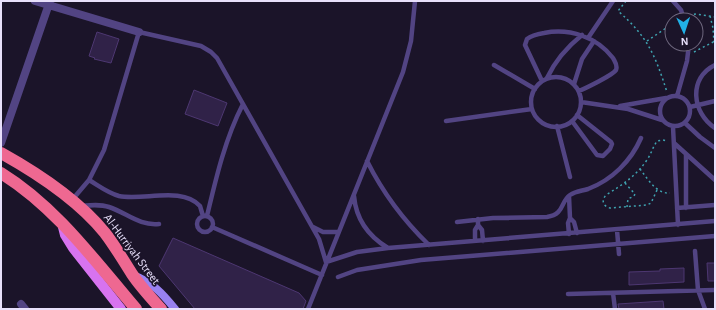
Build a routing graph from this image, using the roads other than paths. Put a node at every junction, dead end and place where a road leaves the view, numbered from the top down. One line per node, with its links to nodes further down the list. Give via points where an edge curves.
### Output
1 (35, 1): 5 (street)
2 (415, 1): 41 (lane, via 411,41 403,72)
3 (613, 1): 9 (lane)
4 (672, 1): 6 (lane)
5 (49, 3): 7 (street); 36 (street)
6 (682, 12)
7 (139, 32): 22 (lane, via 201,46 211,52); 44 (lane, via 104,150)
8 (582, 35): 9 (lane); 14 (lane, via 566,49); 14 (lane, via 557,31 527,39 525,45)
9 (588, 38): 10 (lane)
10 (594, 41): 15 (lane, via 582,59); 17 (lane, via 610,55 617,68 613,73)
11 (688, 52): 18 (lane)
12 (494, 65): 16 (lane)
13 (715, 65): 23 (lane, via 699,80 696,92)
14 (545, 80): 15 (lane, via 561,77); 16 (lane)
15 (574, 84): 17 (lane)
16 (535, 89): 26 (lane, via 531,99)
17 (579, 91): 21 (lane)
18 (677, 96): 19 (lane); 25 (lane, via 685,100)
19 (668, 98): 24 (lane); 29 (lane, via 660,108)
20 (715, 101): 23 (lane)
21 (581, 102): 24 (lane); 27 (lane)
22 (243, 104): 52 (lane, via 229,134); 59 (lane)
23 (697, 105): 25 (lane); 34 (lane, via 702,116)
24 (616, 106): 29 (lane)
25 (690, 107): 31 (lane, via 690,115)
26 (532, 109): 30 (lane); 32 (lane, via 542,122)
27 (577, 115): 28 (lane); 28 (lane, via 611,142 612,147 603,156 597,155)
28 (572, 120): 32 (lane, via 568,124)
29 (662, 120): 33 (lane)
30 (446, 121)
31 (685, 123): 33 (lane); 38 (lane)
32 (557, 126): 43 (lane)
33 (673, 127): 37 (lane)
34 (715, 128)
35 (641, 138): 47 (lane, via 631,156 612,175 597,185)
36 (1, 143)
37 (674, 143): 40 (lane); 50 (lane)
38 (715, 148)
39 (1, 153): 48 (highway, Al-Hurriyah Street, via 20,163)
40 (686, 154): 45 (lane); 51 (lane)
41 (367, 161): 46 (lane); 71 (lane, via 391,202)
42 (1, 173): 57 (highway, via 32,194)
43 (570, 177)
44 (89, 180): 48 (lane); 52 (lane, via 120,196 170,195 189,199 200,206)
45 (715, 180)
46 (353, 194): 64 (lane); 72 (lane, via 357,213 366,230)
47 (569, 196): 53 (lane); 54 (lane, via 558,213 551,217)
48 (76, 204): 58 (lane, via 106,206 140,222); 76 (highway, Al-Hurriyah Street, via 104,232)
49 (715, 205): 51 (lane)
50 (677, 208): 51 (lane); 61 (lane)
51 (686, 208)
52 (205, 216): 62 (lane, via 212,221); 62 (lane, via 198,221 198,228 207,232)
53 (570, 218): 65 (lane); 66 (lane)
54 (478, 219): 56 (lane); 60 (lane)
55 (715, 221): 61 (lane)
56 (457, 222)
57 (62, 223): 83 (main road, via 72,248); 86 (highway)
58 (159, 224)
59 (310, 225): 64 (lane, via 323,232); 75 (lane, via 320,242)
60 (478, 225): 68 (lane, via 482,230); 69 (lane, via 475,230)
61 (678, 225): 63 (lane)
62 (212, 228): 77 (lane)
63 (617, 230): 65 (lane); 70 (lane)
64 (338, 232): 75 (lane)
65 (577, 233): 66 (lane)
66 (569, 234): 68 (lane)
67 (715, 236): 70 (lane)
68 (483, 241): 69 (lane)
69 (475, 242): 71 (lane)
70 (618, 244): 74 (lane); 78 (lane, via 421,260 356,270)
71 (429, 245): 72 (lane)
72 (388, 248): 75 (lane, via 357,252)
73 (695, 251): 79 (lane)
74 (619, 254)
75 (326, 262): 77 (lane)
76 (132, 275): 87 (highway, Al-Hurriyah Street); 88 (main road, via 153,285)
77 (322, 275): 89 (lane)
78 (338, 277)
79 (698, 290): 80 (lane); 81 (lane); 91 (lane)
80 (714, 290)
81 (613, 293): 82 (lane); 90 (lane)
82 (568, 294)
83 (113, 299): 84 (main road); 85 (main road)
84 (116, 309)
85 (121, 309)
86 (136, 309)
87 (161, 309)
88 (175, 309)
89 (308, 309)
90 (615, 309)
91 (705, 309)

